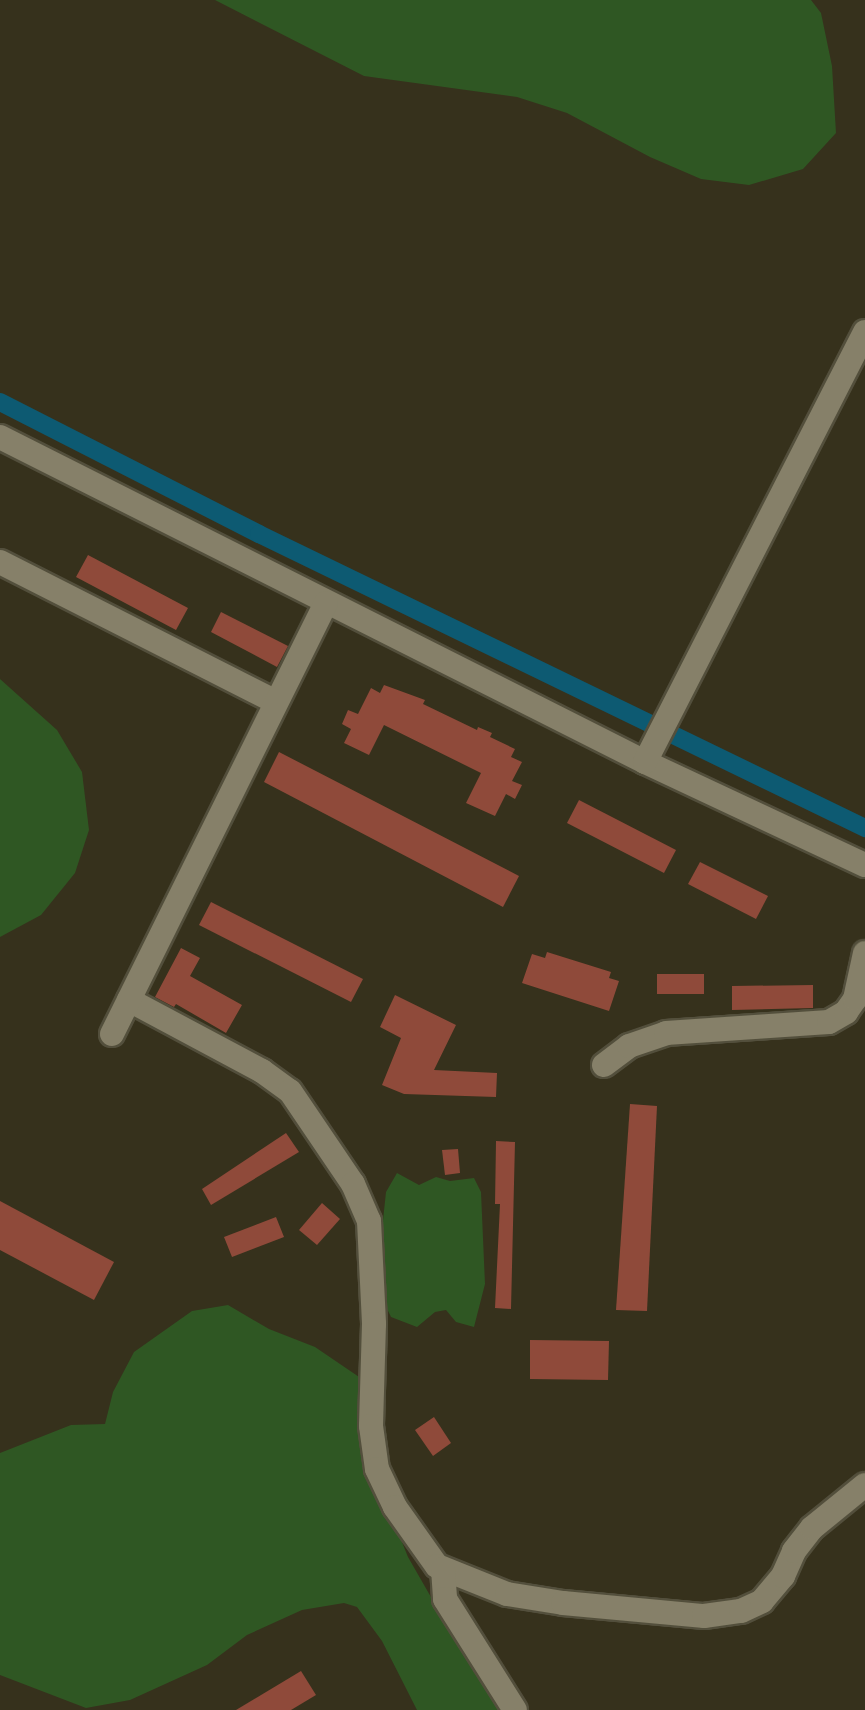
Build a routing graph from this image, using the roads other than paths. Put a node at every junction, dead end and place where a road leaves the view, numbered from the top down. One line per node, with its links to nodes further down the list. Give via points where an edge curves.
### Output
1 (865, 332): 6 (street)
2 (0, 437): 4 (street)
3 (0, 562): 5 (street)
4 (326, 603): 5 (street); 6 (street)
5 (276, 702): 9 (street)
6 (647, 757): 7 (street)
7 (865, 865)
8 (865, 953): 11 (street, via 855,999 829,1022 666,1033 629,1046)
9 (129, 1000): 10 (street); 13 (street, via 290,1091 353,1184 369,1221 371,1426 377,1469 415,1539)
10 (112, 1034)
11 (604, 1065)
12 (865, 1485): 13 (street, via 812,1528 762,1601 741,1611 704,1616 563,1603 507,1594)
13 (443, 1569): 14 (street, via 445,1599)
14 (515, 1710)

